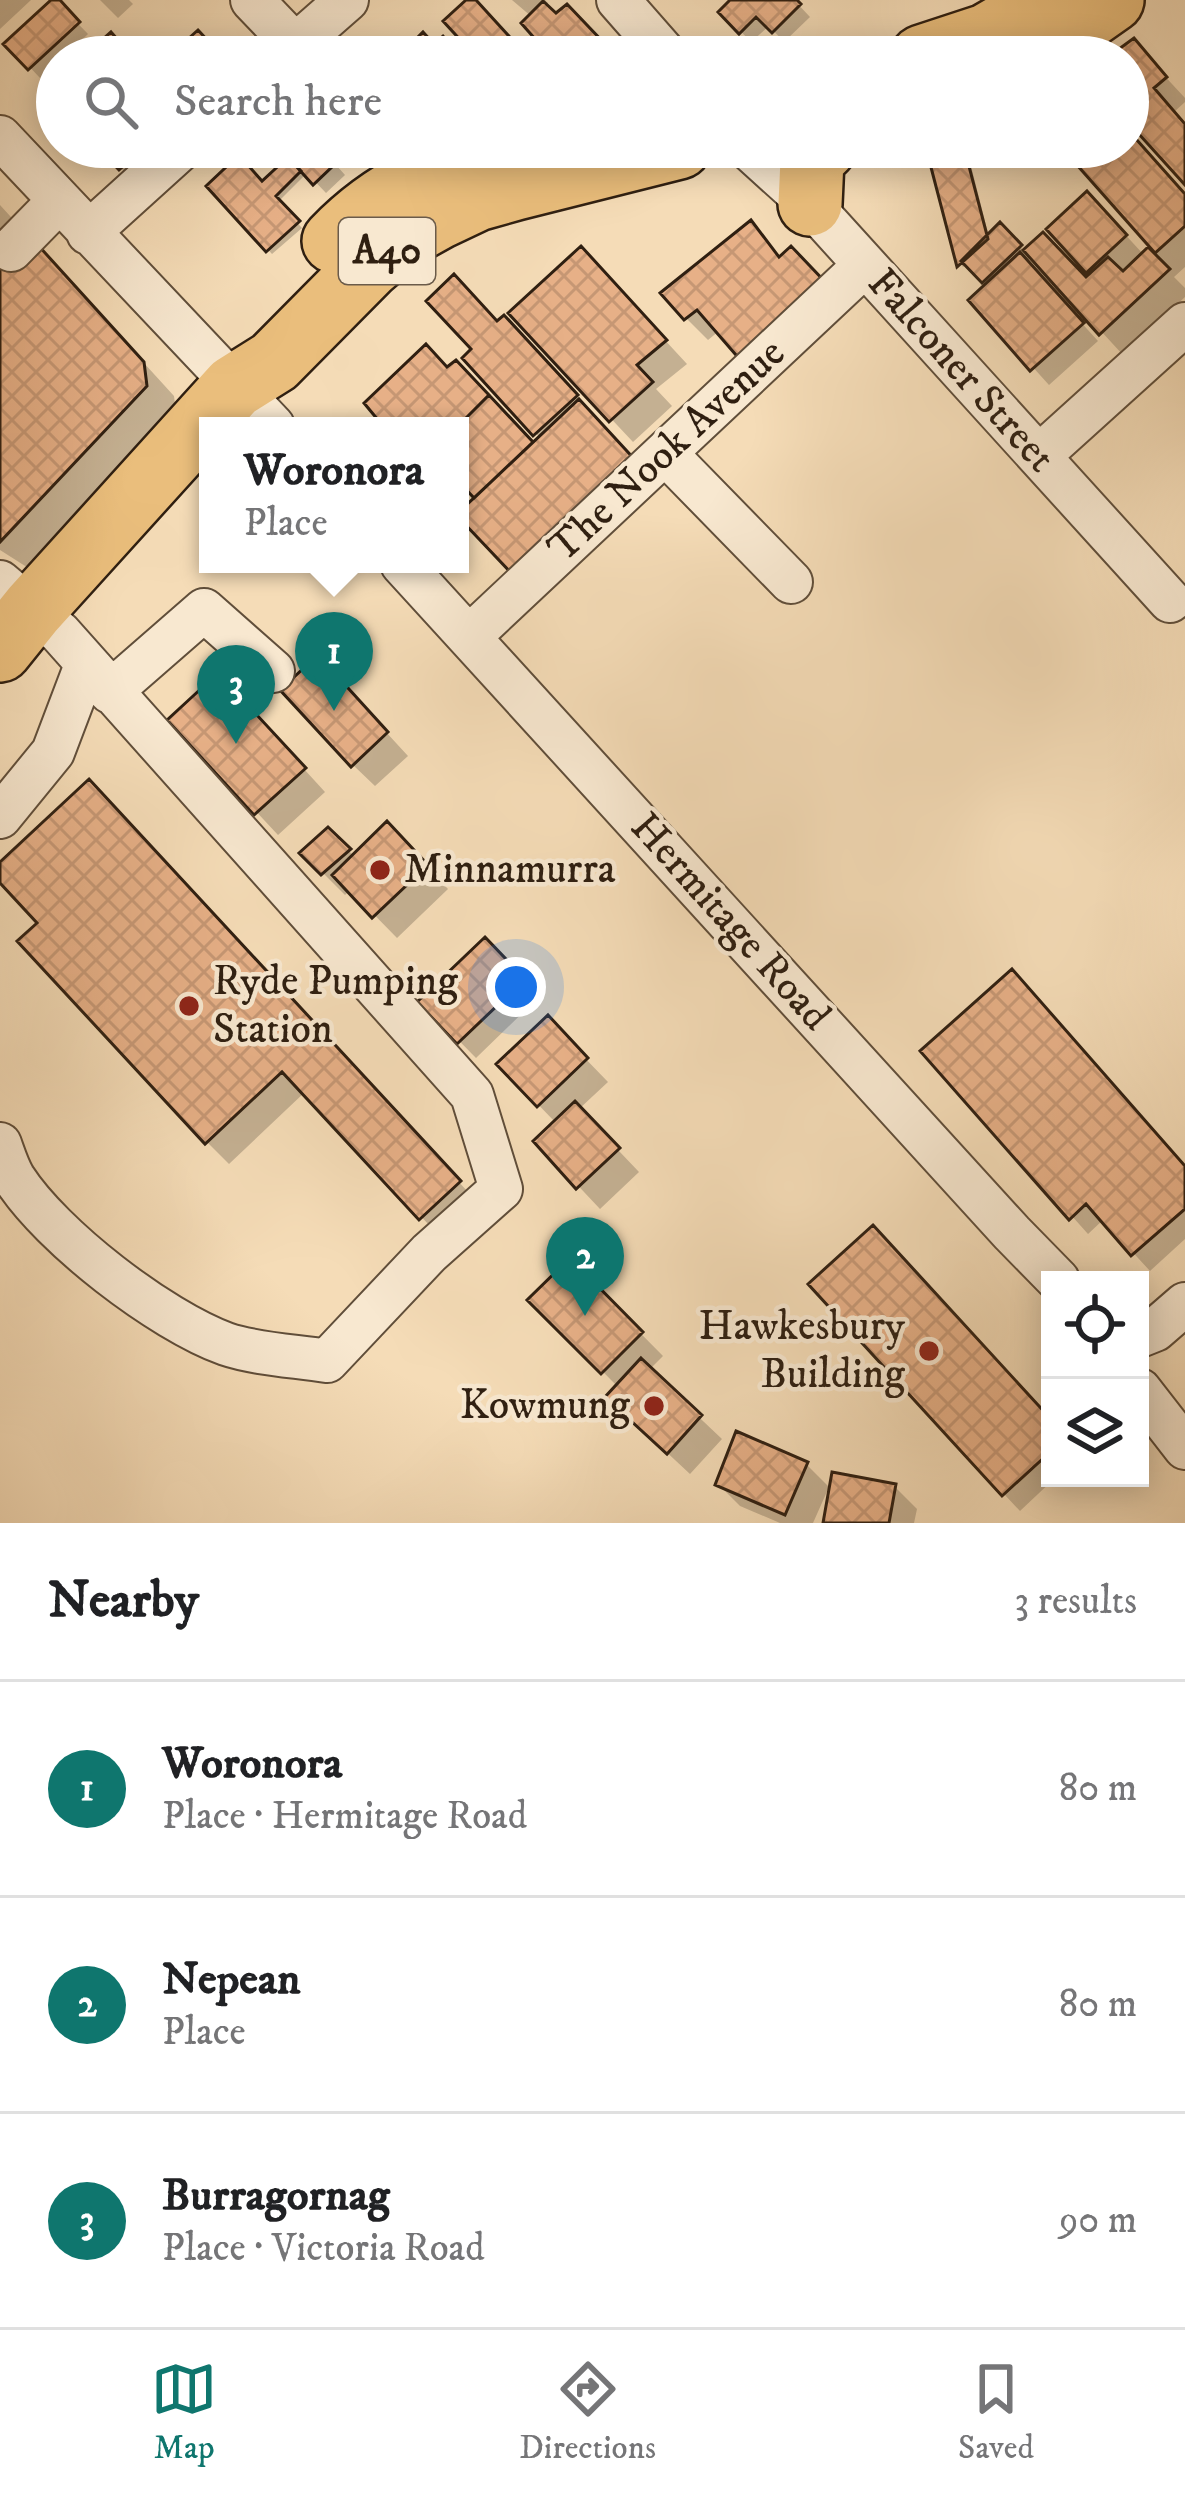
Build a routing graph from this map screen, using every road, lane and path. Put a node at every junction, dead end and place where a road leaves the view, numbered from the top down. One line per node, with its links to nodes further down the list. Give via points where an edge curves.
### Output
1 (252, 0): 6 (street)
2 (347, 0): 7 (street)
3 (618, 0): 8 (street)
4 (1049, 0): 9 (highway)
5 (1112, 0): 10 (highway)
6 (277, 36)
7 (305, 36)
8 (650, 36)
9 (986, 36)
10 (1061, 36)
11 (0, 137): 16 (street)
12 (160, 168): 17 (street)
13 (442, 168): 21 (highway, A40, via 344,231 246,340)
14 (595, 168): 21 (highway, A40, via 477,199 403,237 274,362)
15 (817, 176): 19 (street, Falconer Street)
16 (59, 201): 17 (street); 18 (street)
17 (88, 233): 21 (street)
18 (11, 250)
19 (865, 266): 22 (street, The Nook Avenue); 24 (street, Falconer Street)
20 (1185, 324): 24 (street)
21 (253, 407)
22 (665, 453): 26 (street); 29 (street, The Nook Avenue)
23 (199, 455): 28 (highway, A40)
24 (1039, 456): 27 (street, Falconer Street)
25 (410, 573): 29 (street, Hermitage Road)
26 (791, 582)
27 (1170, 601)
28 (8, 624): 31 (street, via 60,633)
29 (470, 636): 34 (street, Hermitage Road)
30 (273, 671): 31 (street, via 204,610)
31 (98, 678): 32 (street); 33 (street, via 472,1095 501,1189 327,1360 228,1345 162,1312 42,1214)
32 (0, 817)
33 (0, 1144)
34 (1049, 1271)
35 (1185, 1304): 36 (street)
36 (1149, 1332)
37 (1149, 1402): 38 (street)
38 (1185, 1448)

